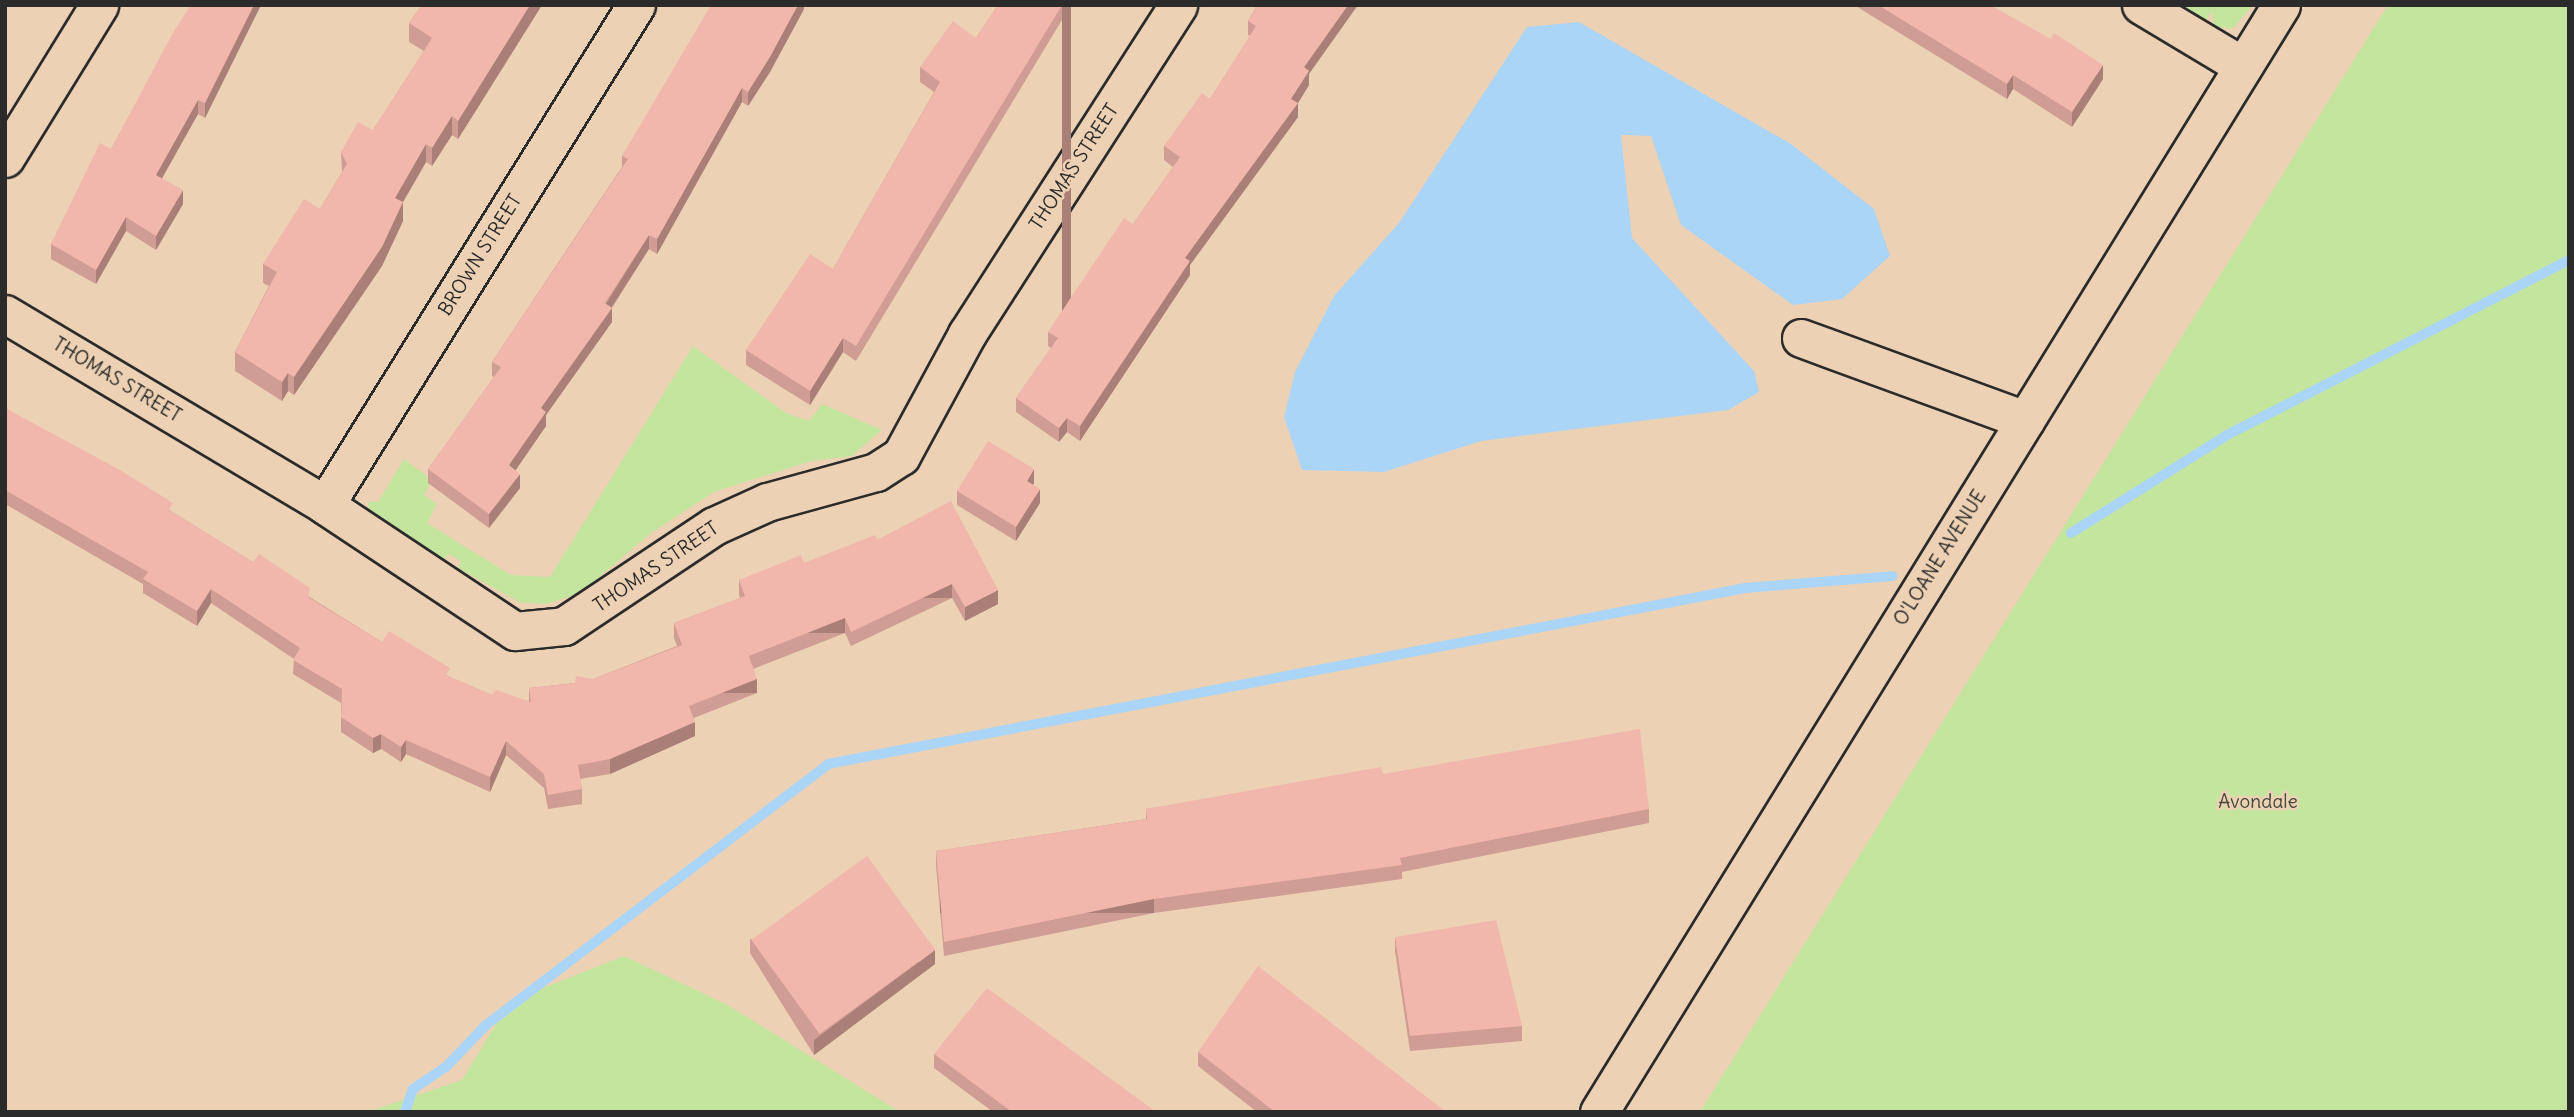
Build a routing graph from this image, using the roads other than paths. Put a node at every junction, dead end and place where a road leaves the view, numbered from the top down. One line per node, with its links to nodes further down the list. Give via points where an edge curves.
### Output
1 (99, 5): 7 (street)
2 (635, 5): 11 (street, BROWN STREET)
3 (1178, 5): 11 (street, THOMAS STREET, via 967,334 901,456 876,472 767,502 714,526 584,615 542,630 515,631)
4 (2141, 5): 6 (street)
5 (2281, 5): 6 (street, O'LOANE AVENUE)
6 (2242, 66): 10 (street, O'LOANE AVENUE)
7 (5, 158)
8 (5, 314): 11 (street, THOMAS STREET)
9 (1801, 338): 10 (street)
10 (2025, 420): 12 (street, O'LOANE AVENUE)
11 (325, 505)
12 (1598, 1112)

